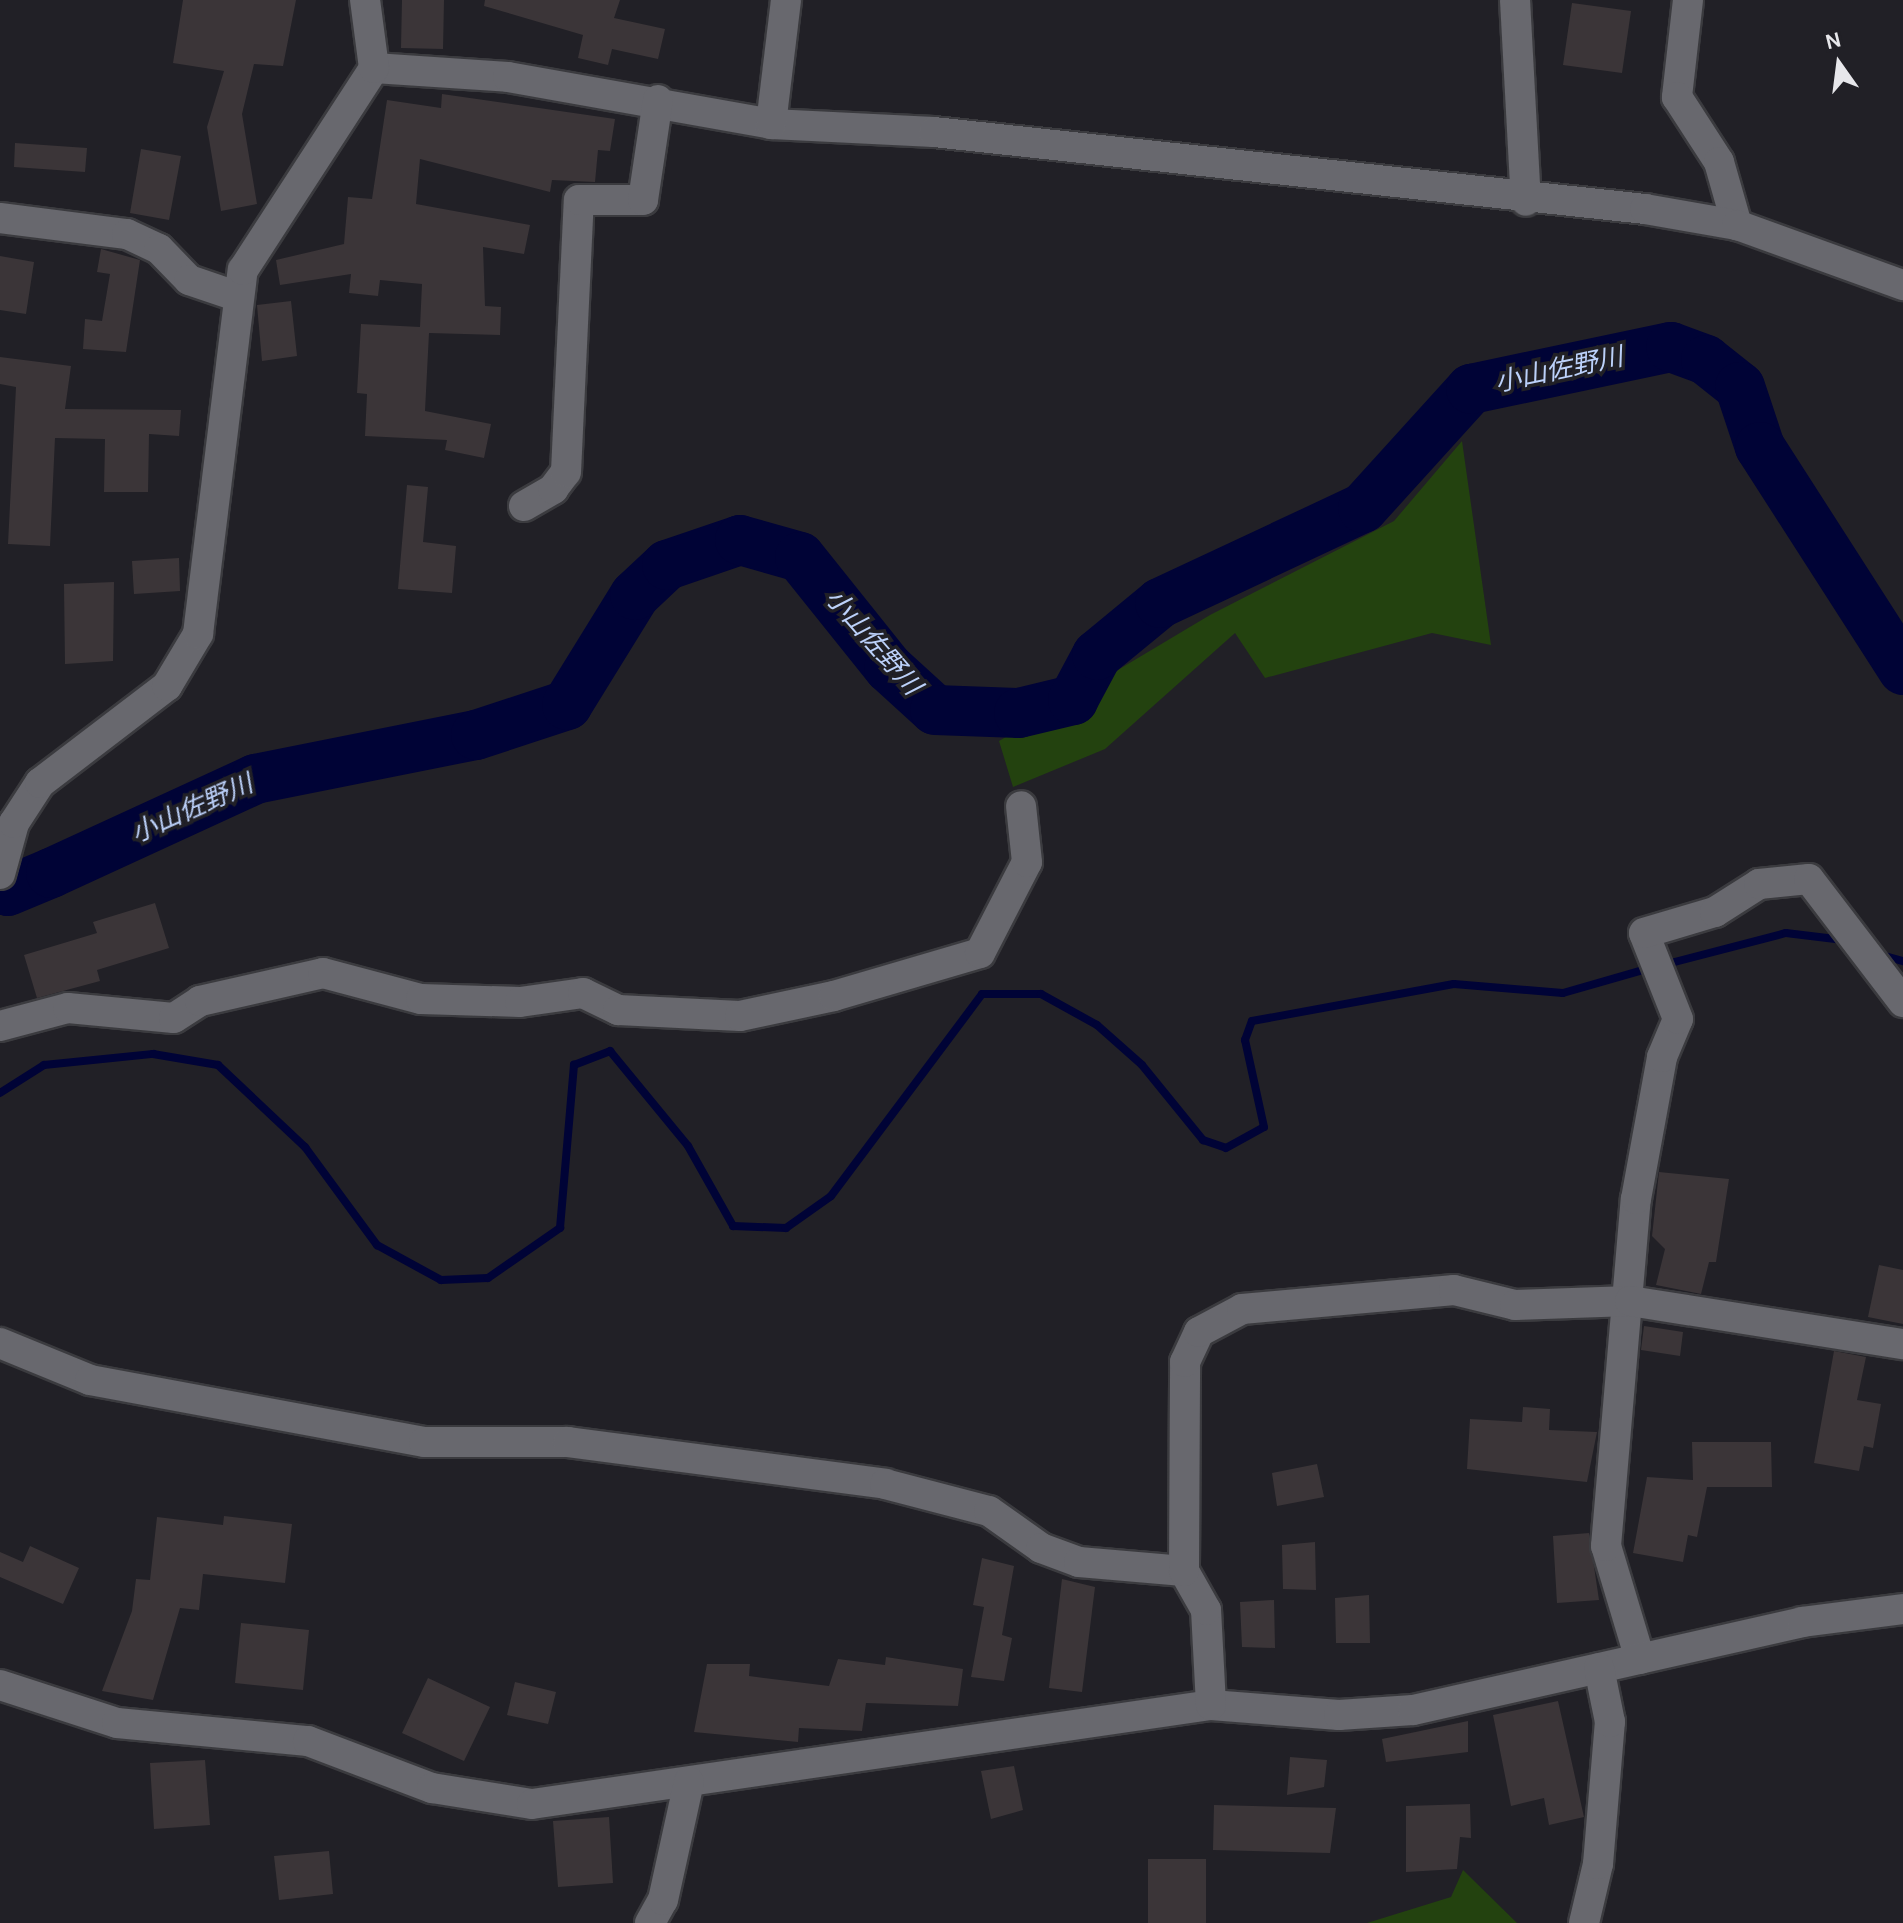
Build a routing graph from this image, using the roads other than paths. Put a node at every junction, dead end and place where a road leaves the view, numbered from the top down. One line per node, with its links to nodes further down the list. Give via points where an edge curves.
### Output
1 (365, 0): 5 (street)
2 (786, 0): 7 (street)
3 (1515, 0): 8 (street)
4 (1688, 0): 10 (street, via 1677,97 1719,162)
5 (374, 68): 6 (street, via 508,77); 12 (street, via 243,270)
6 (658, 100): 7 (street); 13 (street, via 643,200 579,200 566,472 553,489)
7 (771, 124): 8 (street, via 934,132)
8 (1526, 201): 10 (street)
9 (0, 218): 12 (street, via 127,234 159,249 189,280)
10 (1737, 225): 11 (street)
11 (1903, 285)
12 (236, 296): 15 (street, via 198,634 167,686 40,783)
13 (524, 506)
14 (1021, 806): 17 (street, via 1027,862 980,953 834,996 740,1016 618,1010 583,993 520,1002 421,999 323,973 200,1001 174,1018 68,1008)
15 (2, 863)
16 (1903, 1002): 18 (street, via 1809,879 1759,884 1715,912 1644,933 1678,1019 1662,1057 1636,1199)
17 (0, 1026)
18 (1630, 1301): 20 (street); 21 (street, via 1515,1305 1454,1290 1242,1309 1199,1332 1185,1362); 23 (street, via 1606,1546)
19 (0, 1343): 21 (street, via 90,1380 424,1442 568,1442 885,1484 989,1511 1041,1548 1079,1562)
20 (1903, 1344)
21 (1184, 1571): 26 (street, via 1206,1610)
22 (1903, 1609): 23 (street, via 1802,1622)
23 (1640, 1659): 24 (street)
24 (1599, 1668): 26 (street, via 1413,1710 1339,1715); 29 (street, via 1610,1722 1598,1864)
25 (0, 1685): 27 (street, via 117,1723 308,1741 480,1800 532,1804)
26 (1211, 1705): 27 (street)
27 (689, 1782): 28 (street, via 663,1900)
28 (650, 1923)
29 (1584, 1923)

